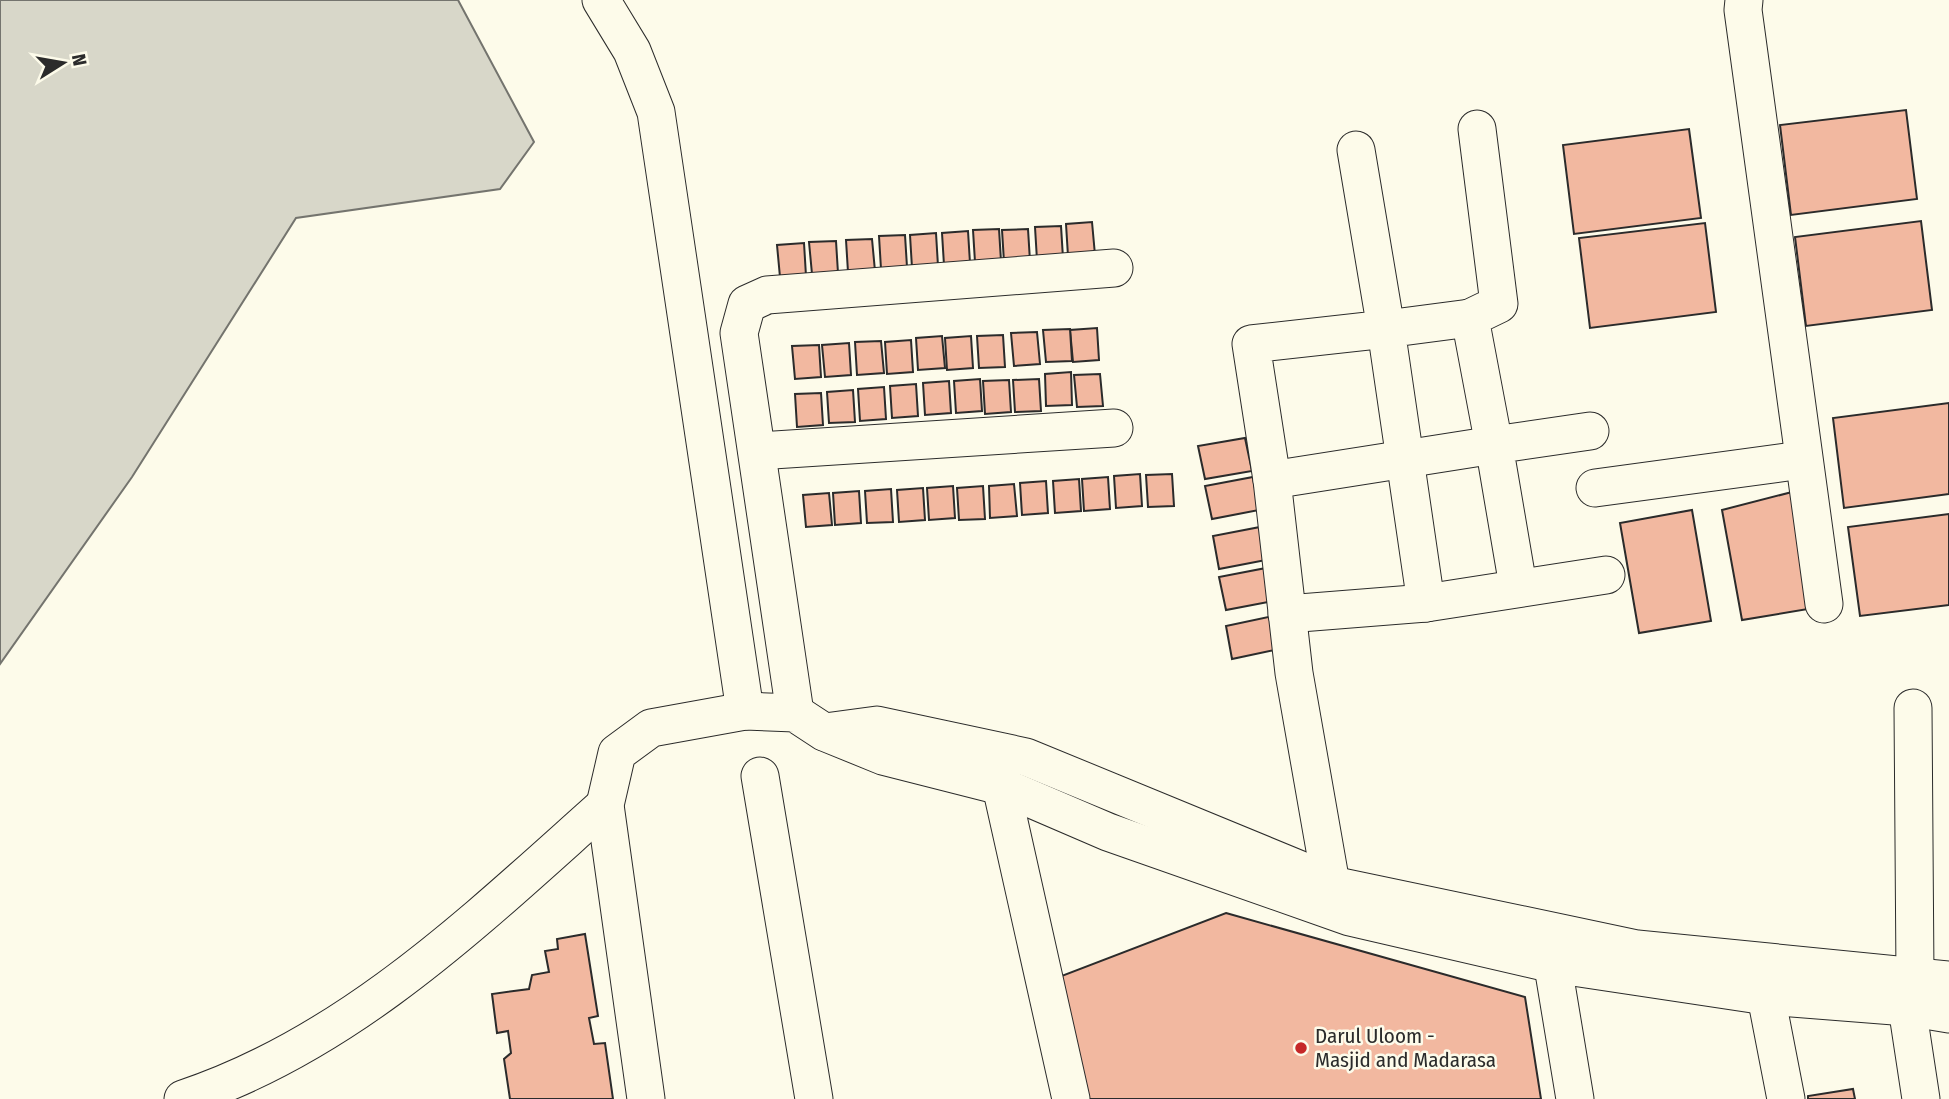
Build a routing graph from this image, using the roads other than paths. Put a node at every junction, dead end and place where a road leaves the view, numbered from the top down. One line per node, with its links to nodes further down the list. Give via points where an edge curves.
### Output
1 (601, 0): 22 (street, via 632,51 656,113)
2 (1744, 0): 12 (street)
3 (1477, 129): 6 (street, via 1499,304)
4 (1356, 150): 7 (street)
5 (1114, 268): 11 (street, via 767,295 747,304 739,333)
6 (1470, 318): 7 (street); 10 (street)
7 (1386, 330): 13 (street); 14 (street, via 1251,344)
8 (1114, 428): 11 (street)
9 (1590, 431): 10 (street)
10 (1494, 446): 13 (street); 17 (street)
11 (757, 451): 23 (street)
12 (1802, 460): 15 (street); 19 (street)
13 (1404, 461): 14 (street); 18 (street)
14 (1272, 480): 20 (street)
15 (1595, 488)
16 (1606, 575): 17 (street)
17 (1518, 586): 18 (street)
18 (1426, 603): 20 (street)
19 (1824, 604)
20 (1287, 614): 27 (street)
21 (1913, 708): 29 (street)
22 (745, 711): 23 (street); 26 (street, via 650,728 617,753)
23 (809, 723): 25 (street, via 883,756); 27 (street, via 877,725 1026,757)
24 (760, 776): 34 (street)
25 (1001, 786): 28 (street, via 1108,832 1350,917); 35 (street)
26 (605, 805): 32 (street, via 436,955 322,1033 234,1082); 33 (street)
27 (1331, 884): 28 (street)
28 (1550, 948): 29 (street, via 1637,948); 30 (street); 36 (street)
29 (1923, 988): 30 (street); 31 (street); 38 (street)
30 (1766, 996): 37 (street)
31 (1949, 1014)
32 (183, 1099)
33 (646, 1099)
34 (814, 1099)
35 (1071, 1099)
36 (1575, 1099)
37 (1786, 1099)
38 (1921, 1099)

